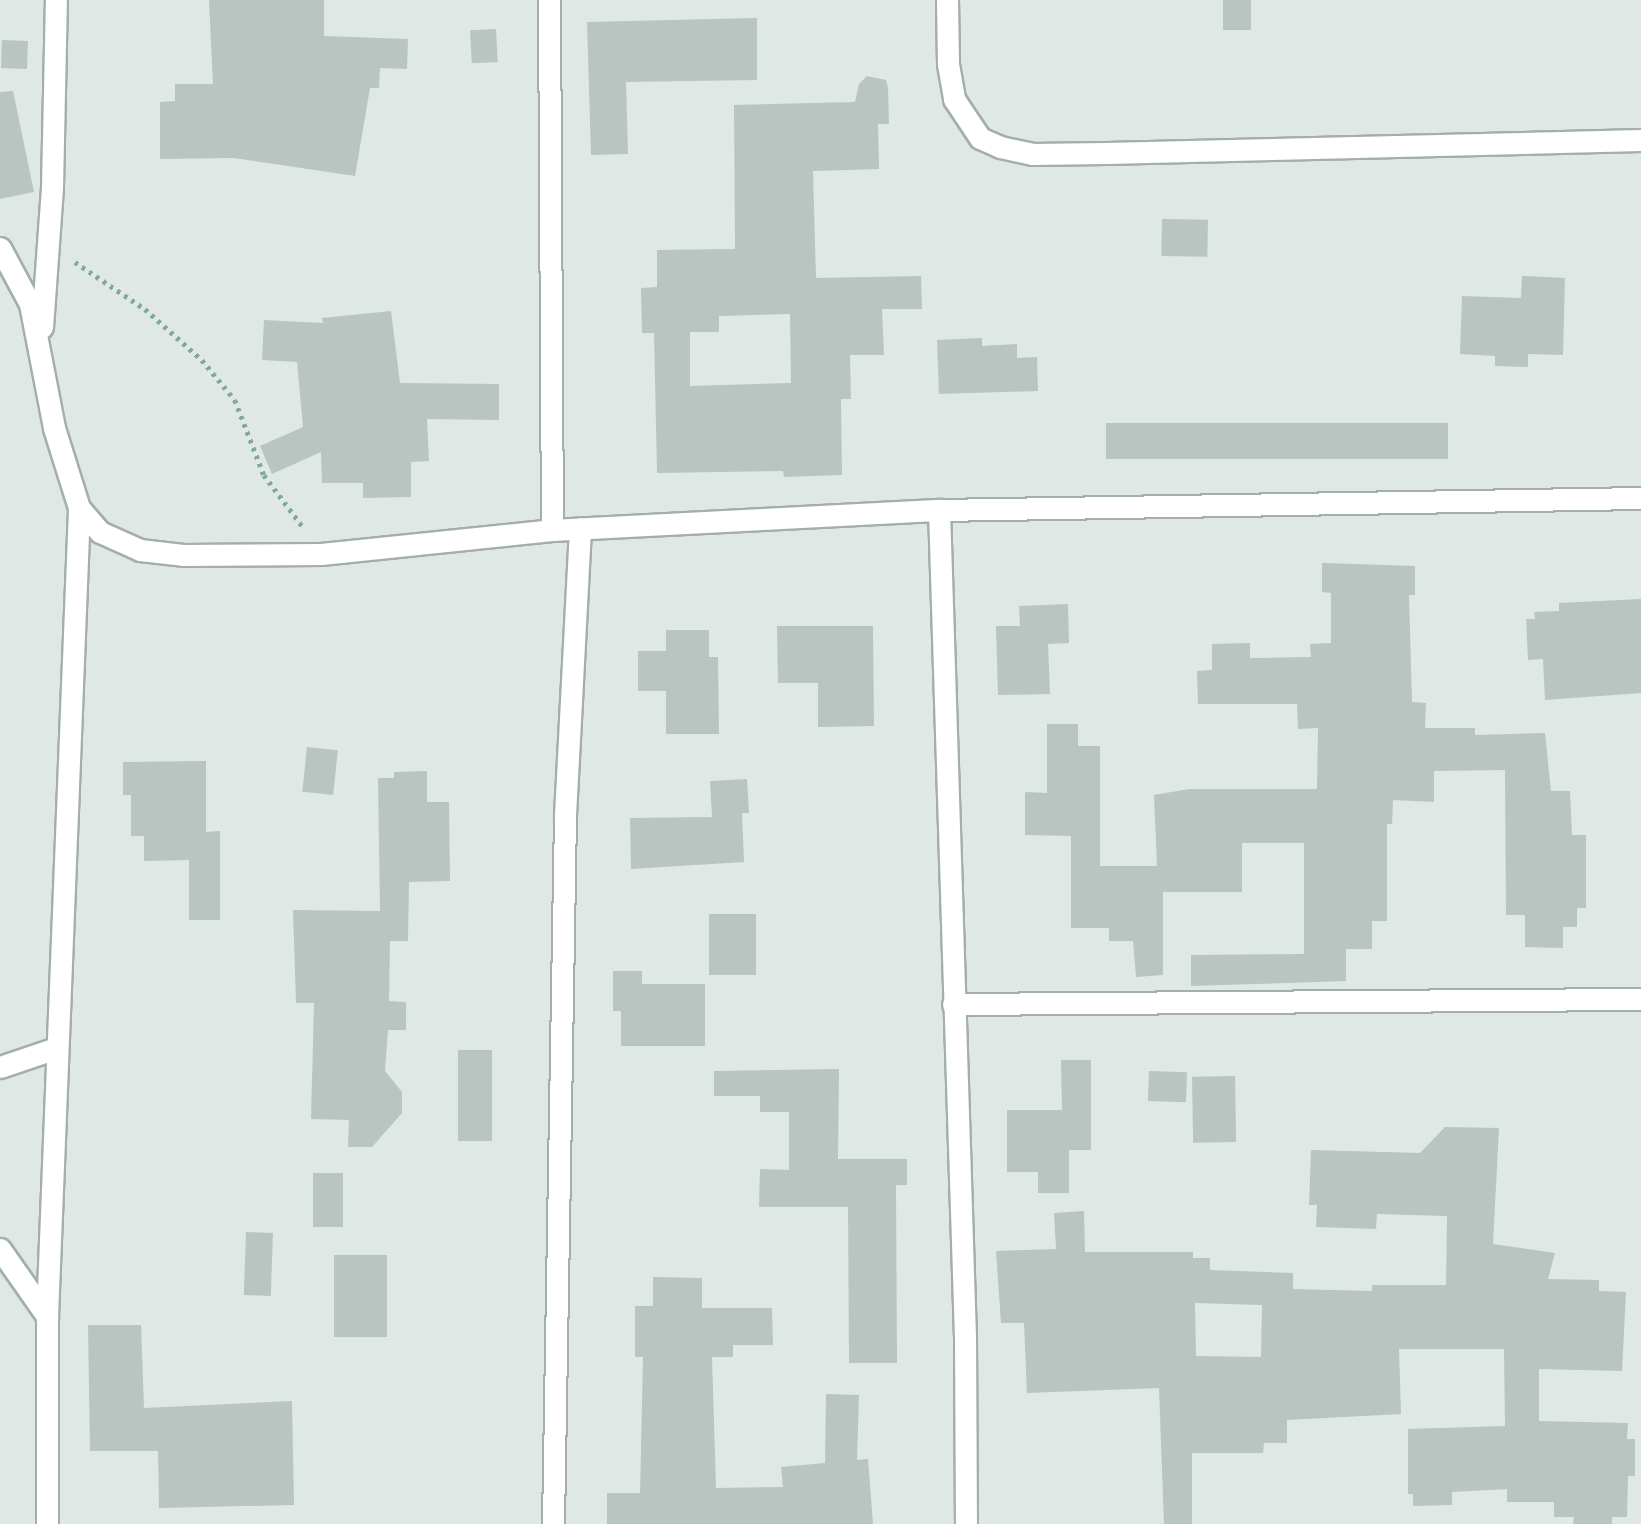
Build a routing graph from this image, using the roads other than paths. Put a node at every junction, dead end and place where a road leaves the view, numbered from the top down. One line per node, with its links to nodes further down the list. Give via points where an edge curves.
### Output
1 (57, 0): 6 (street)
2 (549, 0): 11 (street)
3 (947, 0): 4 (street, via 948,64 954,99 980,138 1032,154)
4 (1641, 140)
5 (0, 248): 6 (street, via 30,304)
6 (40, 343): 8 (street, via 54,428)
7 (1641, 498): 9 (street)
8 (79, 508): 11 (street, via 100,532 140,550 183,555 321,554); 14 (street)
9 (939, 510): 10 (street); 13 (street)
10 (580, 528): 11 (street); 19 (street, via 565,815)
11 (552, 530)
12 (1641, 999): 13 (street)
13 (953, 1004): 20 (street, via 965,1337)
14 (56, 1048): 15 (street); 17 (street)
15 (0, 1067)
16 (0, 1249): 17 (street)
17 (47, 1316): 18 (street)
18 (47, 1524)
19 (553, 1524)
20 (966, 1524)

